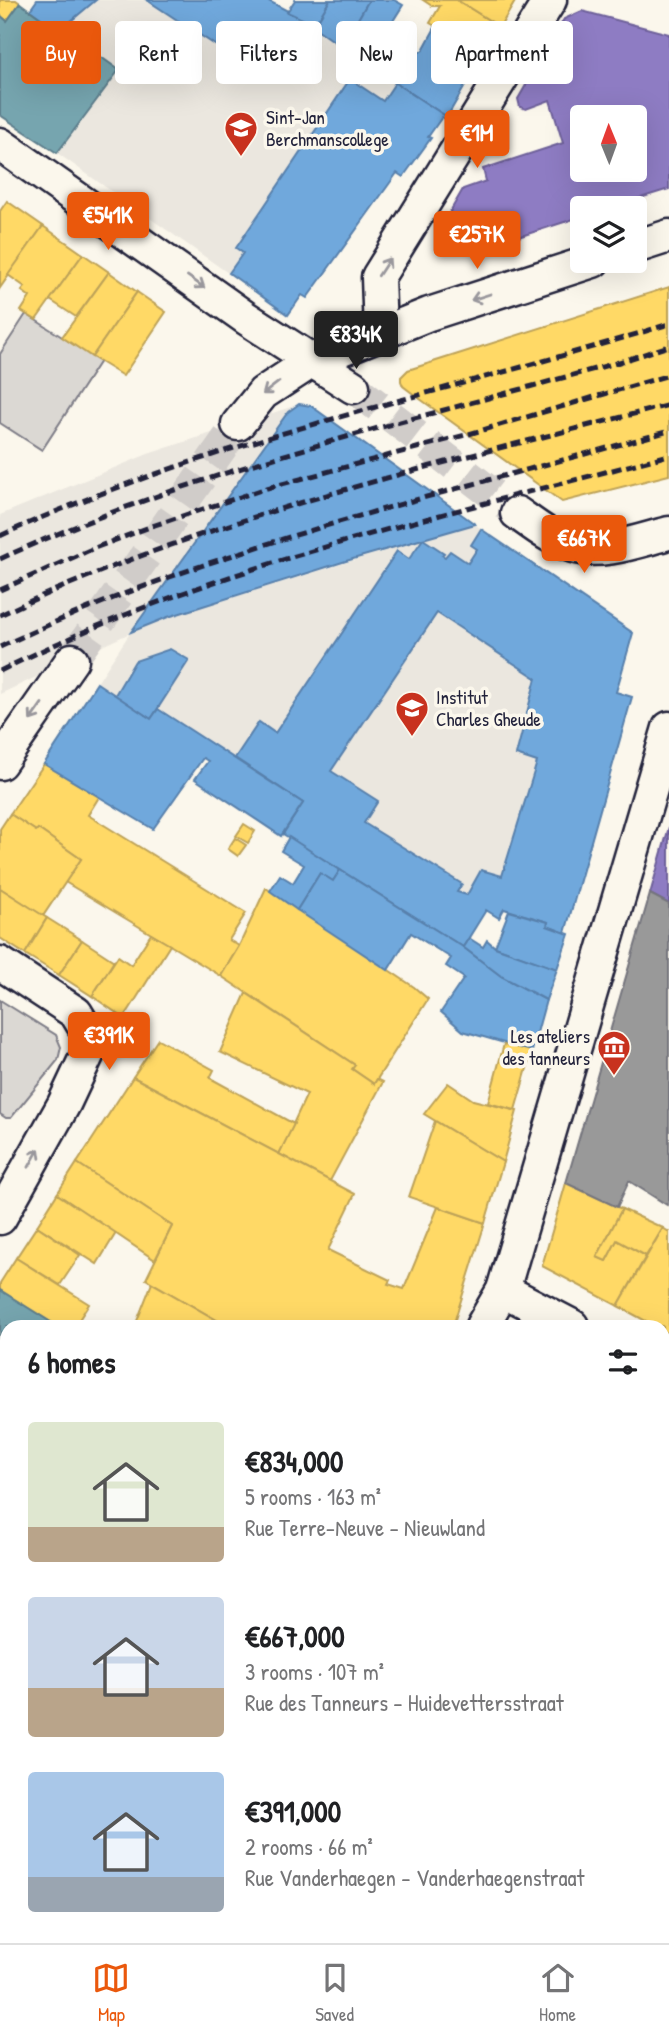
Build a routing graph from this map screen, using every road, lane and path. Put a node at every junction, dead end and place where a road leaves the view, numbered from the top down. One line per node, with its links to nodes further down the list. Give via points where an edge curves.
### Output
1 (550, 0): 6 (street, one-way to 1, via 378,277)
2 (0, 144): 7 (street, one-way to 7)
3 (669, 236): 4 (street)
4 (647, 243)
5 (570, 268): 6 (street, one-way to 6)
6 (380, 333): 7 (street)
7 (312, 361): 8 (street); 9 (street, one-way to 9, via 263,393)
8 (353, 387)
9 (238, 424)
10 (517, 513): 11 (street, via 549,535 586,549)
11 (669, 533)
12 (72, 660): 14 (street, one-way to 14)
13 (669, 728): 17 (street)
14 (0, 763)
15 (0, 962): 16 (street, one-way to 15, via 64,1104 90,1044 76,1013)
16 (0, 1217)
17 (503, 1290): 18 (street); 19 (street)
18 (486, 1320)
19 (560, 1320)

